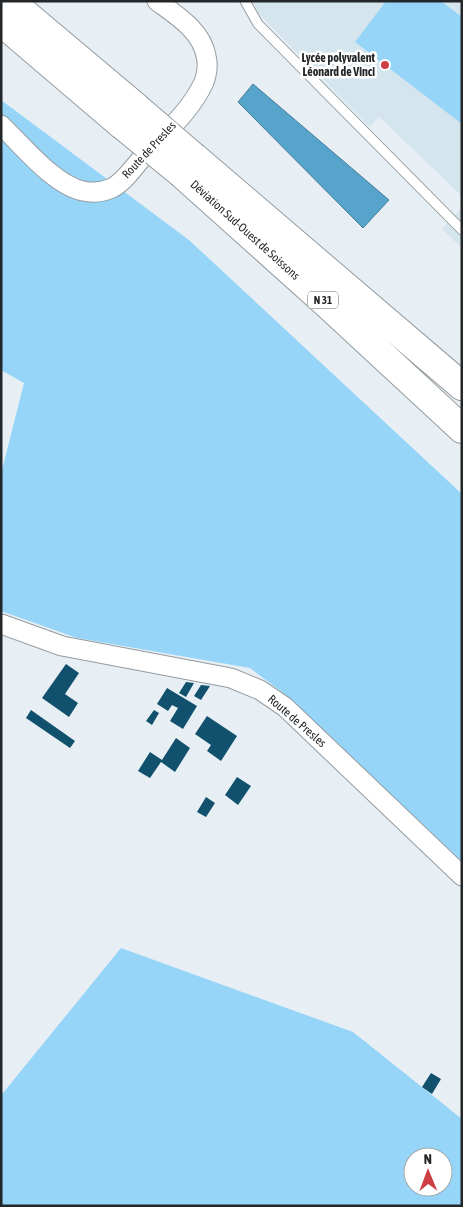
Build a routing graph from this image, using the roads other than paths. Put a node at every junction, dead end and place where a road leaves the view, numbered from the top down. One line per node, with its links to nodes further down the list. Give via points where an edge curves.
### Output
1 (10, 1): 5 (highway, N 31)
2 (157, 1): 6 (street, Route de Presles, via 195,31 201,40 206,55 205,80 183,113 114,187 84,192 59,182)
3 (244, 1): 8 (lane, via 258,24)
4 (1, 22): 5 (highway, N 31)
5 (129, 116): 7 (highway, N 31, bridge)
6 (1, 125)
7 (188, 166): 9 (highway, Déviation Sud-Ouest de Soissons / N 31); 10 (highway, Déviation Sud-Ouest de Soissons / N 31, via 326,303)
8 (462, 230)
9 (462, 386)
10 (462, 429)
11 (1, 624): 12 (street, Route de Presles, via 62,646 231,678 260,690 285,708)
12 (462, 876)

